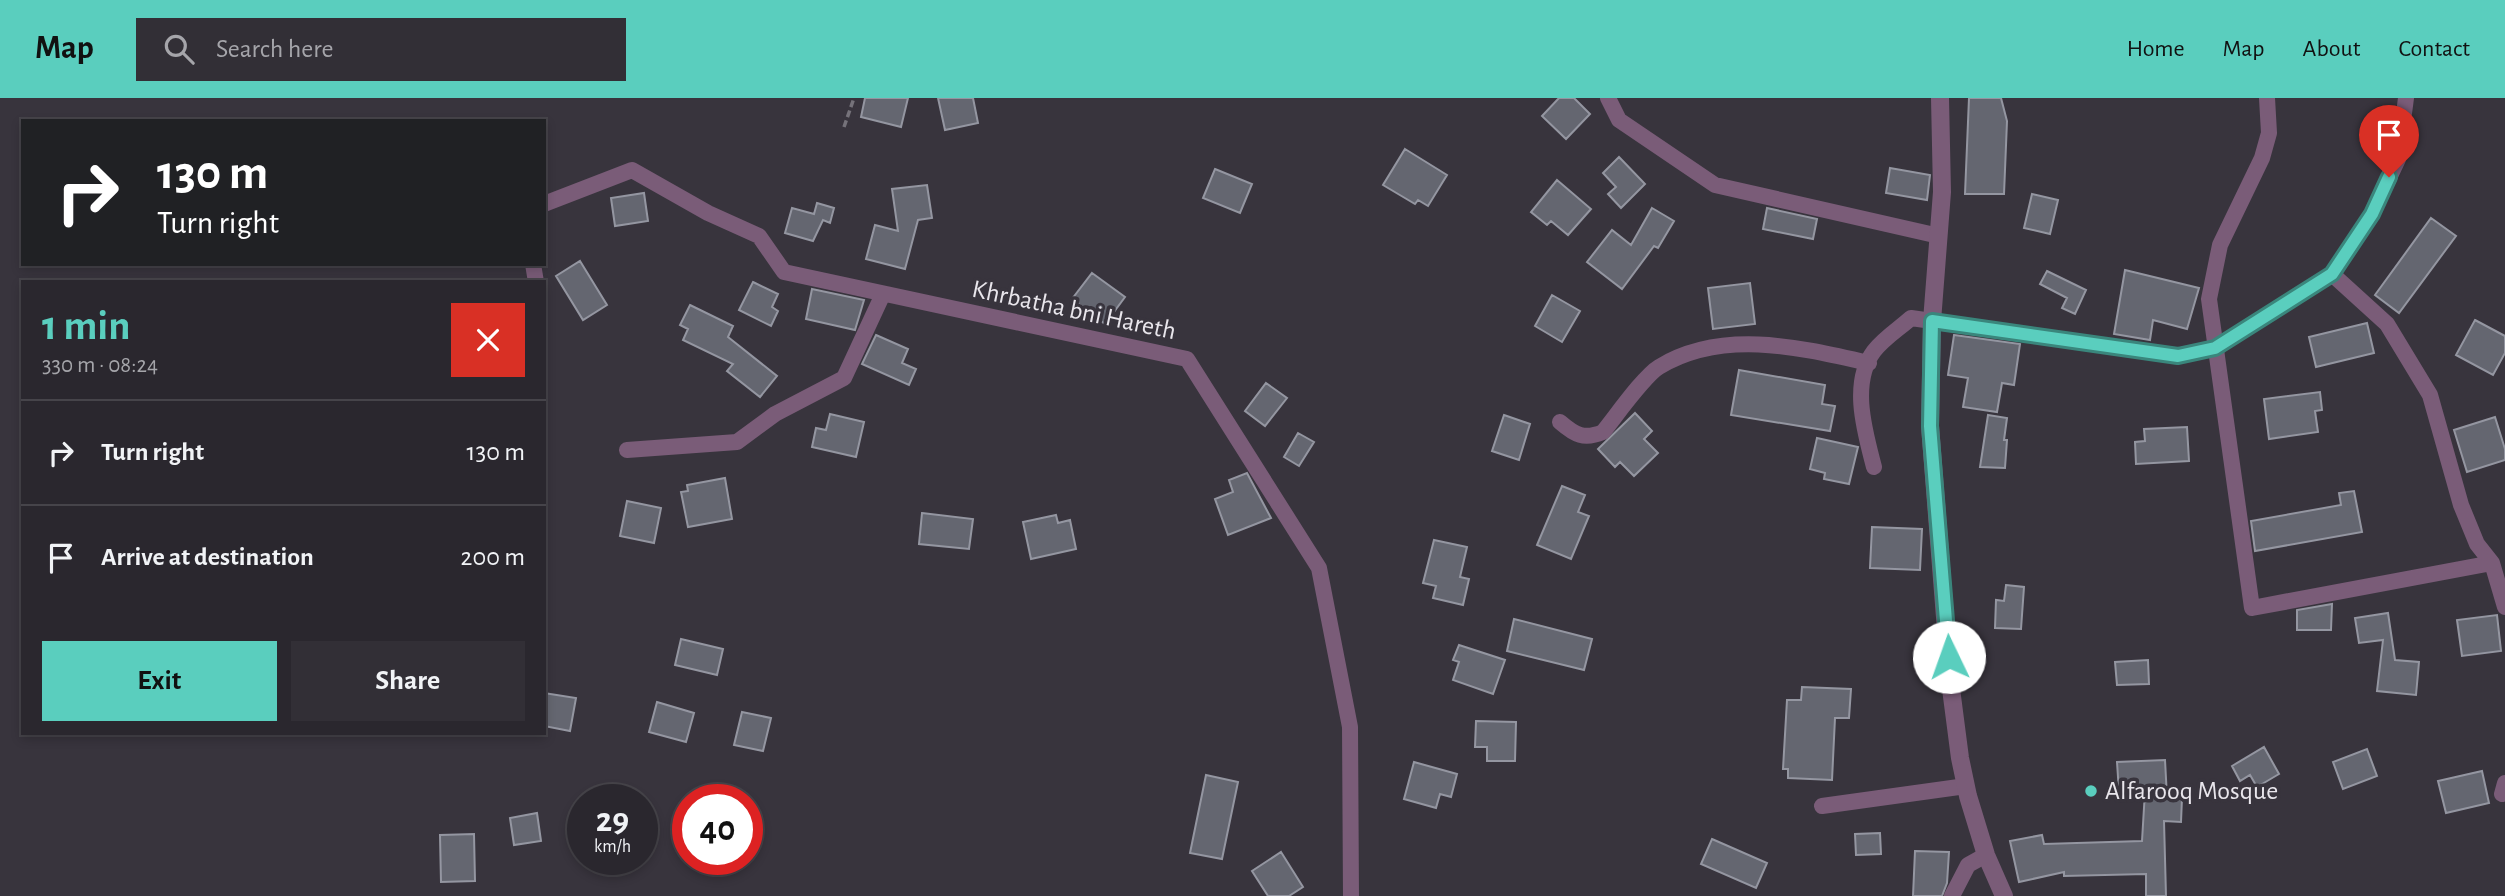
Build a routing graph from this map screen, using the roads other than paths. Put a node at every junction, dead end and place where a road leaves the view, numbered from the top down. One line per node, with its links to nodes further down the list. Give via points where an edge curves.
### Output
1 (1608, 98): 6 (street, via 1619,120 1715,185)
2 (1940, 98): 6 (street)
3 (2267, 98): 10 (street, via 2266,146 2220,245 2209,299)
4 (2406, 98): 7 (street, via 2398,159 2372,214)
5 (546, 203): 8 (street, Khrbatha bni Hareth, via 632,170 759,236 783,272)
6 (1939, 236): 9 (street)
7 (2332, 274): 10 (street); 15 (street, via 2387,324 2430,395 2462,505 2477,544)
8 (883, 294): 13 (street, via 844,378 775,414 737,442); 20 (street, Khrbatha bni Hareth, via 1187,359 1319,568 1350,727)
9 (1932, 321): 10 (street, via 2178,356); 11 (street, via 1911,318 1873,351); 17 (street, via 1930,426 1950,681)
10 (2215, 348): 15 (street, via 2252,608)
11 (1870, 363): 12 (street, via 1748,344 1703,350 1658,367 1603,432 1577,436); 14 (street, via 1862,385 1861,417)
12 (1560, 422)
13 (627, 450)
14 (1874, 467)
15 (2492, 563): 16 (street)
16 (2505, 607)
17 (1966, 786): 18 (street); 19 (street)
18 (1822, 806)
19 (1986, 855): 21 (street, via 1968,865); 22 (street)
20 (1351, 896)
21 (1952, 896)
22 (2004, 896)

